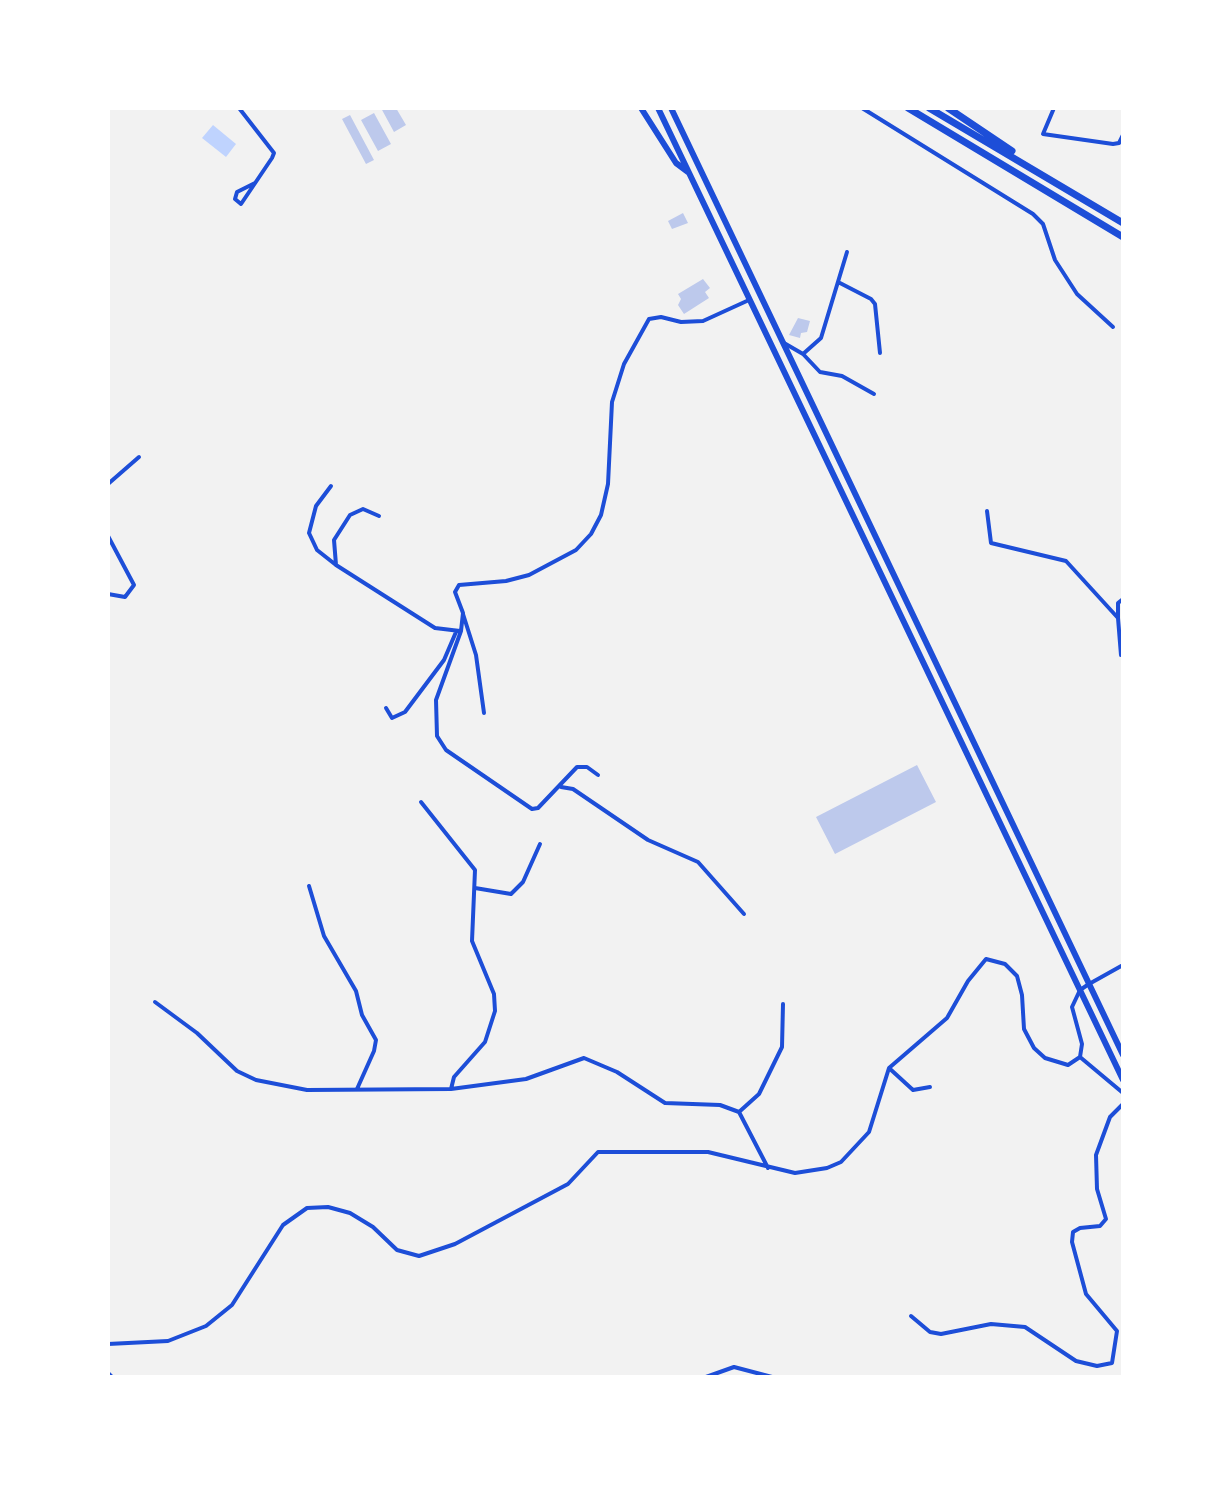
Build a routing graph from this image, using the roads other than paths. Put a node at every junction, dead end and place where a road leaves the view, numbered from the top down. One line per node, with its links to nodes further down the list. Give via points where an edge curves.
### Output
1 (239, 108): 12 (street, via 274,153)
2 (641, 108): 11 (highway, via 676,163)
3 (658, 108): 11 (highway)
4 (671, 108): 20 (highway)
5 (862, 108): 19 (street, via 1033,214 1077,294)
6 (908, 108): 15 (highway)
7 (929, 108): 13 (highway)
8 (948, 108): 13 (highway)
9 (1054, 108): 10 (street, via 1043,134 1113,144)
10 (1123, 135)
11 (691, 174): 18 (highway)
12 (255, 183): 12 (street, via 241,204 235,199 237,192)
13 (1063, 186): 14 (highway)
14 (1123, 223)
15 (1123, 237)
16 (847, 252): 17 (street)
17 (838, 282): 21 (street, via 875,304); 22 (street, via 821,338)
18 (751, 300): 33 (street, via 703,321 649,319 624,364 612,402 608,484 591,534 576,550 529,575 459,585 455,592); 48 (highway)
19 (1113, 327)
20 (782, 342): 22 (street); 47 (highway)
21 (880, 353)
22 (803, 354): 23 (street, via 820,372 842,376)
23 (874, 394)
24 (139, 457): 25 (street)
25 (108, 484)
26 (331, 486): 30 (street, via 316,506 309,533 317,550)
27 (987, 511): 34 (street, via 991,543 1066,561)
28 (379, 516): 30 (street, via 363,509 350,515 334,540)
29 (108, 536): 31 (street, via 134,585 125,597)
30 (336, 565): 35 (street, via 435,628)
31 (108, 594)
32 (1123, 599): 34 (street)
33 (463, 613): 35 (street); 38 (street, via 476,655)
34 (1118, 618): 36 (street)
35 (458, 632): 37 (street, via 405,712 392,718); 40 (street, via 436,700 437,736 446,750 532,809)
36 (1121, 655)
37 (386, 708)
38 (484, 713)
39 (598, 775): 40 (street, via 577,767)
40 (559, 787): 45 (street, via 573,789 648,840 698,862)
41 (421, 802): 44 (street, via 475,870)
42 (540, 844): 44 (street, via 523,882 511,894)
43 (309, 886): 57 (street, via 324,936 356,991 376,1040)
44 (475, 888): 56 (street, via 472,941 494,994 495,1011 485,1042 454,1077)
45 (744, 914)
46 (1123, 965): 47 (street)
47 (1089, 984): 48 (street); 51 (highway)
48 (1080, 990): 52 (street, via 1072,1007 1082,1044); 54 (highway)
49 (155, 1002): 57 (street, via 237,1071 256,1080 307,1090)
50 (783, 1004): 60 (street, via 782,1047 759,1094)
51 (1123, 1055)
52 (1080, 1057): 53 (street, via 1068,1065 1045,1058 1034,1048 1024,1029 1017,976 990,958 968,981 947,1018); 58 (street)
53 (889, 1068): 55 (street, via 913,1090); 61 (street, via 869,1132 841,1162 798,1173)
54 (1123, 1080)
55 (930, 1087)
56 (451, 1089): 57 (street); 60 (street, via 526,1079 584,1058 665,1103 720,1105)
57 (356, 1090)
58 (1123, 1093)
59 (1123, 1104): 62 (street, via 1110,1117 1096,1155 1097,1189 1106,1219 1100,1226 1073,1232 1072,1242 1086,1294 1117,1331 1112,1363 1076,1361 1025,1327 991,1324 941,1334)
60 (739, 1112): 61 (street)
61 (769, 1169): 63 (street, via 708,1152 598,1152 568,1184 455,1244 419,1256 397,1250 350,1213 307,1208 283,1225 232,1305 206,1326 168,1341)
62 (911, 1316)
63 (108, 1344)
64 (706, 1377): 65 (street, via 734,1367)
65 (772, 1377)

